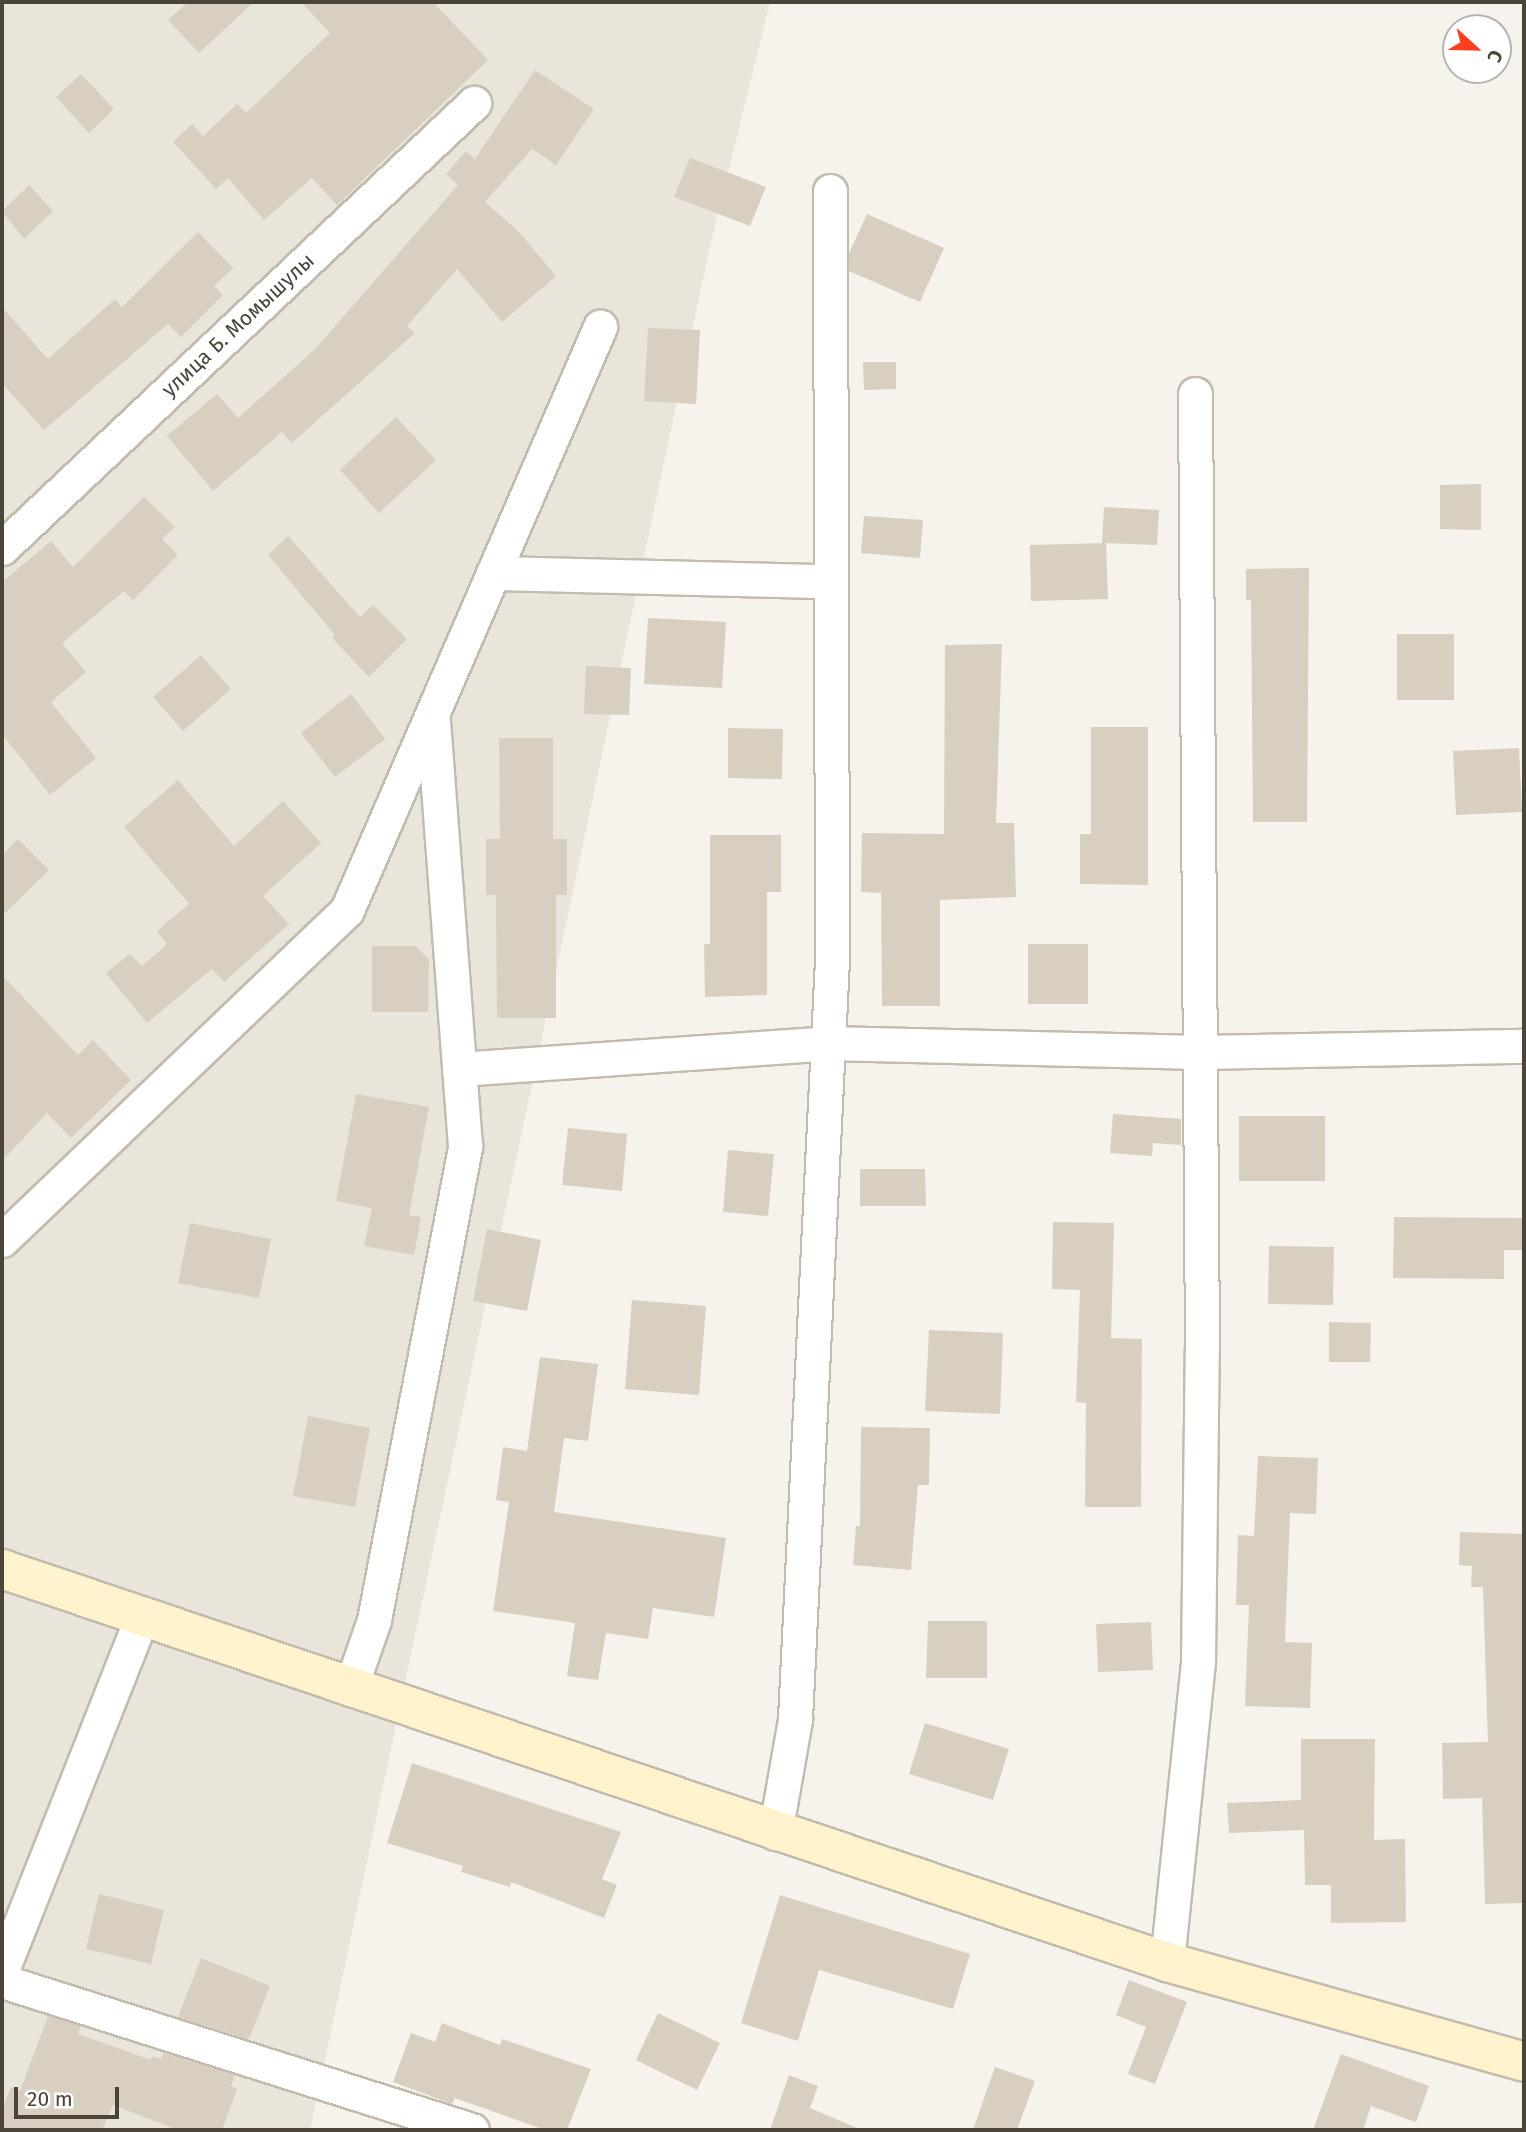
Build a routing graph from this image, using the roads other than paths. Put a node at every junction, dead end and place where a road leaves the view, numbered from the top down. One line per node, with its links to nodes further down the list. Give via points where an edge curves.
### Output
1 (474, 103): 5 (street, улица Б. Момышулы)
2 (830, 191): 7 (street)
3 (600, 327): 6 (street)
4 (1195, 394): 11 (street)
5 (2, 548)
6 (494, 573): 7 (street); 8 (street)
7 (831, 581): 9 (street)
8 (432, 713): 12 (street); 13 (street, via 347,910)
9 (828, 1043): 11 (street); 12 (street); 17 (street, via 795,1719)
10 (1524, 1046): 11 (street)
11 (1200, 1052): 18 (street, via 1198,1661)
12 (459, 1069): 16 (street, via 465,1146 374,1620)
13 (2, 1240)
14 (2, 1569): 15 (main road)
15 (142, 1617): 16 (main road); 19 (street)
16 (349, 1689): 17 (main road)
17 (775, 1833): 18 (main road)
18 (1167, 1962): 21 (main road)
19 (2, 1970)
20 (2, 1981): 22 (street)
21 (1524, 2062)
22 (472, 2130)

